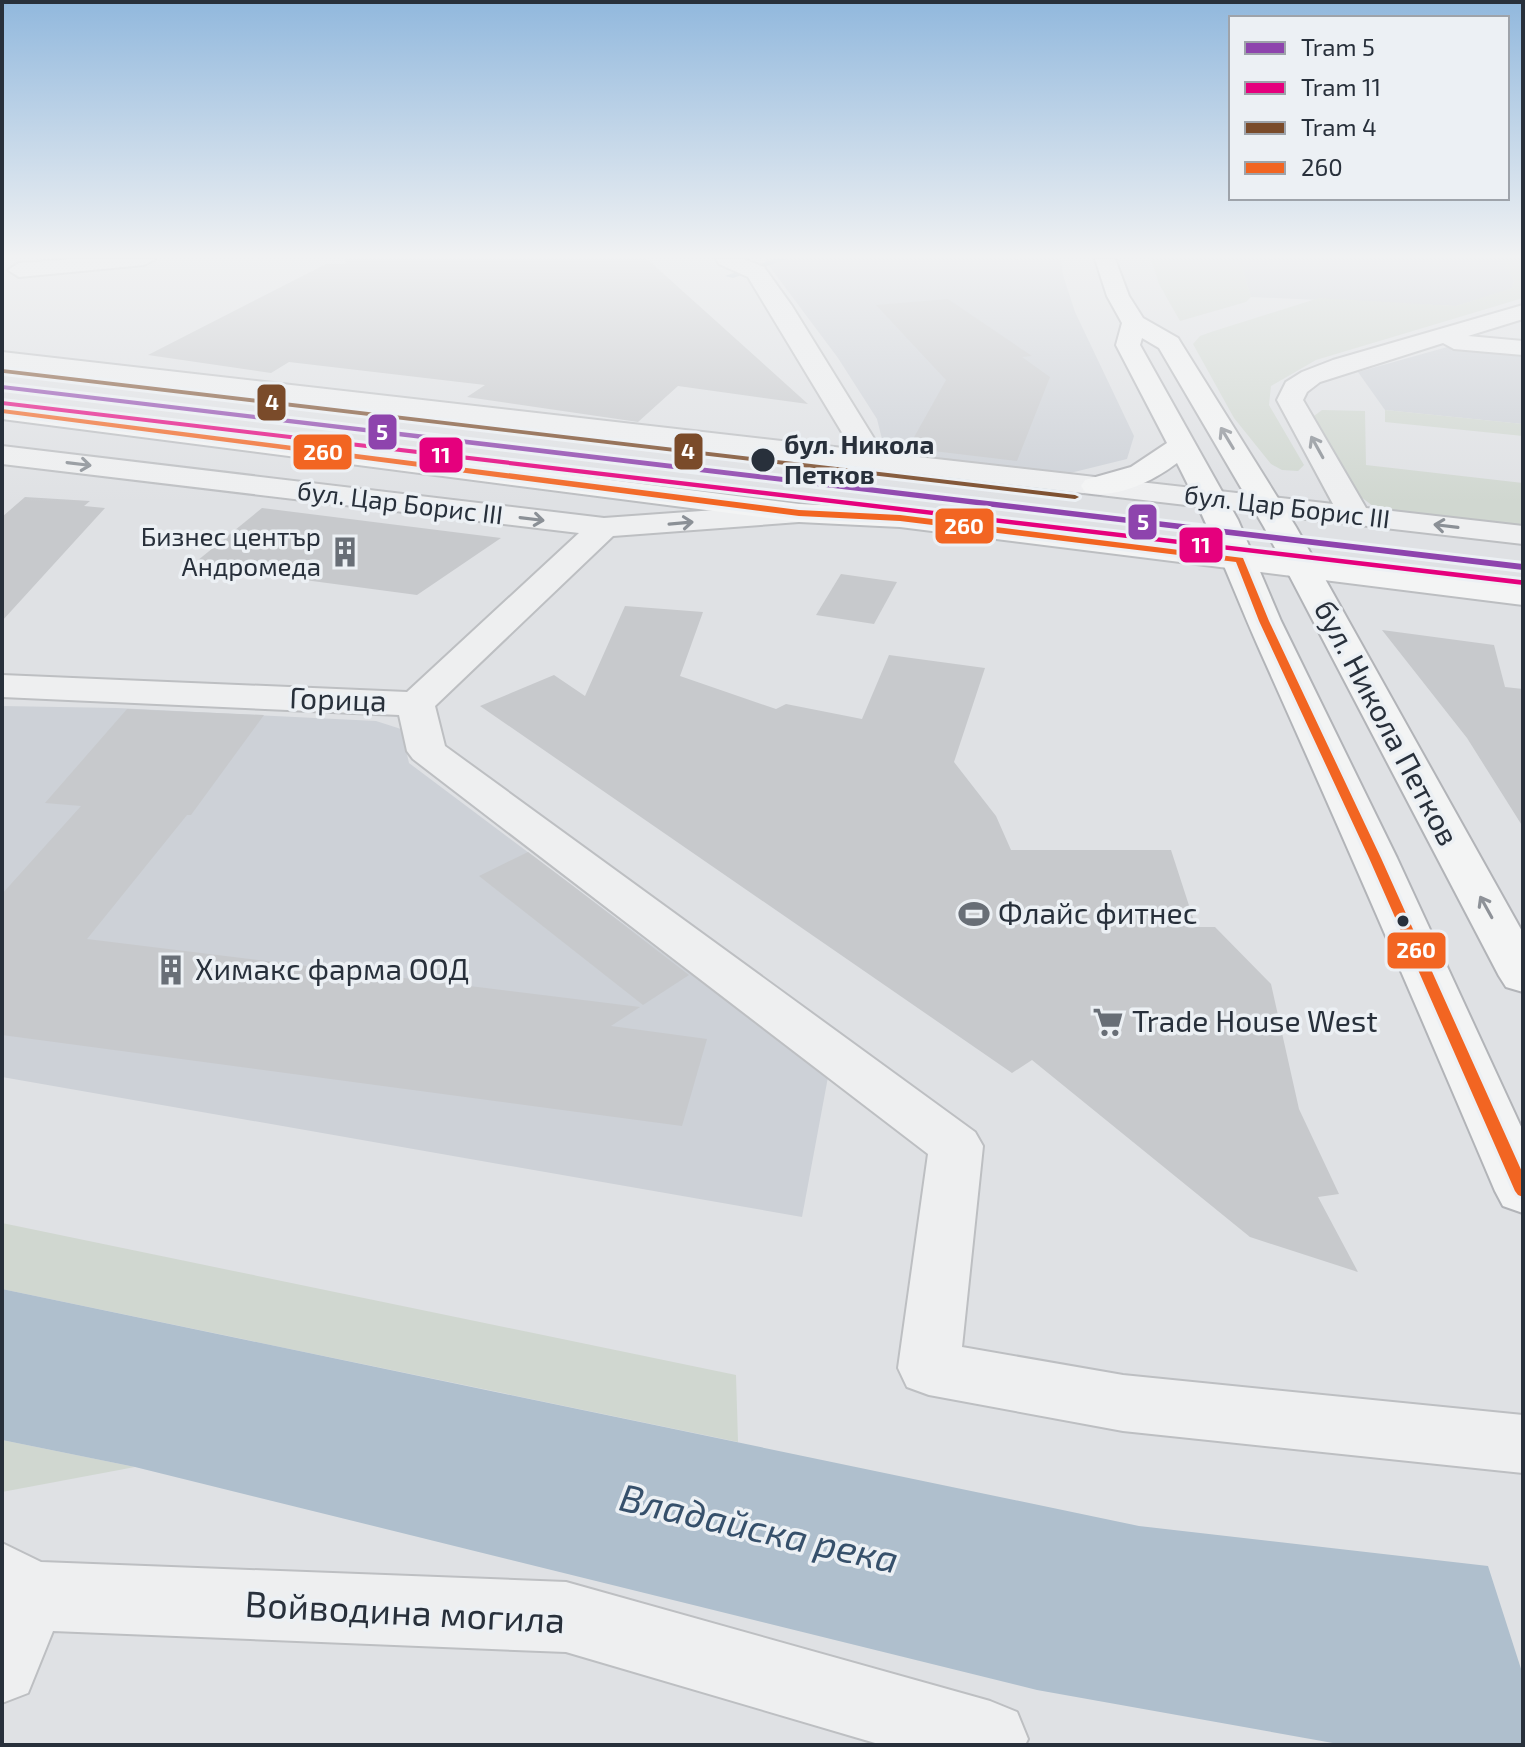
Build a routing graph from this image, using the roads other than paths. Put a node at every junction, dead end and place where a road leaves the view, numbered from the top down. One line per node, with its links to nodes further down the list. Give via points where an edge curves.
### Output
1 (801, 341): 11 (street)
2 (1129, 341): 9 (main road, бул. Никола Петков)
3 (1165, 341): 14 (main road, бул. Никола Петков, one-way to 3)
4 (1430, 341): 16 (street, one-way to 4, via 1290,400 1295,388 1342,365)
5 (1438, 341): 6 (street)
6 (1523, 348)
7 (2, 360): 11 (street, бул. Цар Борис III)
8 (2, 411): 15 (main road, бул. Цар Борис III)
9 (1181, 446): 12 (main road, via 1145,473); 13 (main road, бул. Никола Петков)
10 (2, 455): 17 (street, бул. Цар Борис III, one-way to 17)
11 (873, 460): 12 (street, бул. Цар Борис III)
12 (1096, 486): 13 (street, бул. Цар Борис III)
13 (1210, 498): 14 (street, бул. Цар Борис III); 19 (main road, бул. Никола Петков)
14 (1266, 505): 16 (street, бул. Цар Борис III); 20 (main road, бул. Никола Петков)
15 (799, 513): 17 (street, бул. Цар Борис III, one-way to 15); 19 (main road, бул. Цар Борис III, via 894,539)
16 (1355, 515): 18 (street, бул. Цар Борис III, one-way to 16)
17 (604, 527): 24 (street, Горица)
18 (1523, 535)
19 (1246, 573): 20 (main road, бул. Цар Борис III); 26 (main road, бул. Никола Петков)
20 (1310, 580): 21 (main road, бул. Цар Борис III); 22 (main road, бул. Цар Борис III); 25 (main road, бул. Никола Петков, one-way to 20)
21 (1523, 595)
22 (1523, 619)
23 (2, 686): 24 (street, Горица)
24 (416, 704): 27 (street, via 427,751 956,1146 929,1368 1123,1403)
25 (1523, 976)
26 (1523, 1191)
27 (1523, 1444)
28 (17, 1586): 29 (street); 30 (street, Войводина могила, via 566,1617)
29 (2, 1667)
30 (990, 1739)

